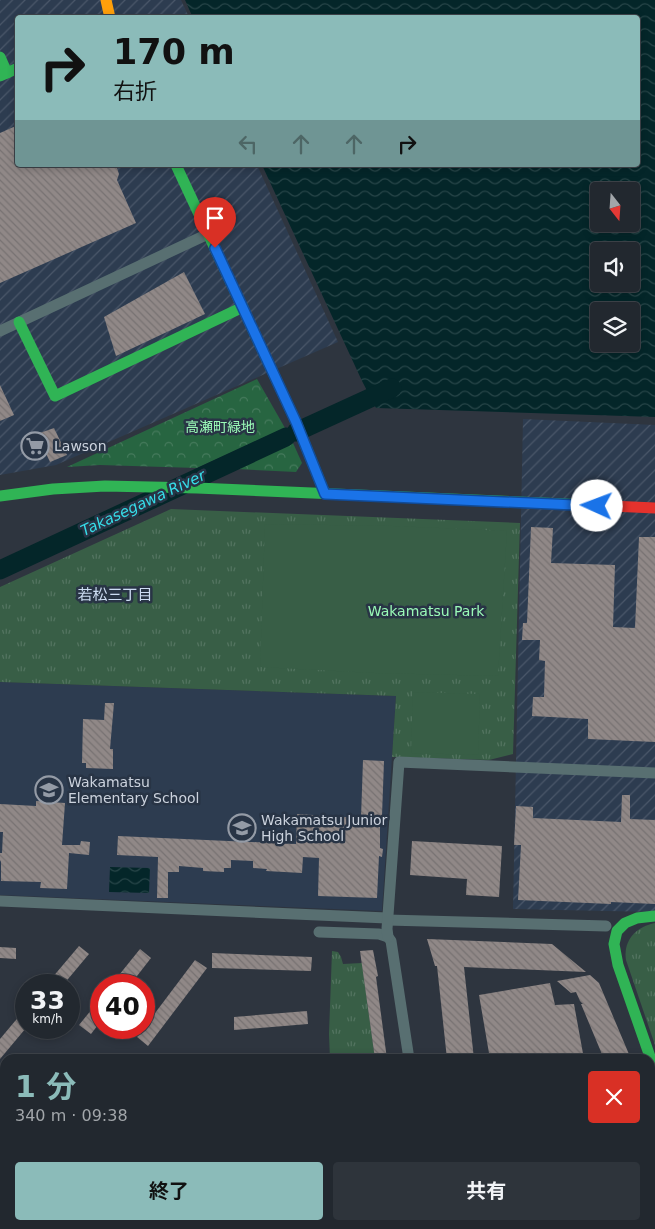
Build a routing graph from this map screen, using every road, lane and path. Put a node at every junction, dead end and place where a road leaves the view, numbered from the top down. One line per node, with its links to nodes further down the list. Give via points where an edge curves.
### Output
1 (106, 0): 2 (street)
2 (109, 15)
3 (0, 57): 4 (street)
4 (8, 72)
5 (177, 167): 6 (street)
6 (208, 234): 7 (street); 8 (street)
7 (243, 307): 8 (street, via 55,396); 10 (street)
8 (19, 322): 9 (street)
9 (0, 331)
10 (325, 494): 11 (street, via 105,486); 12 (street)
11 (0, 496)
12 (655, 508)
13 (655, 773): 16 (street, via 399,762)
14 (0, 901): 16 (street)
15 (655, 916): 21 (street, via 638,917 620,928 615,936 618,965)
16 (387, 919): 17 (street); 19 (street)
17 (606, 926)
18 (319, 932): 19 (street)
19 (388, 937): 20 (street)
20 (409, 1054)
21 (649, 1054)

